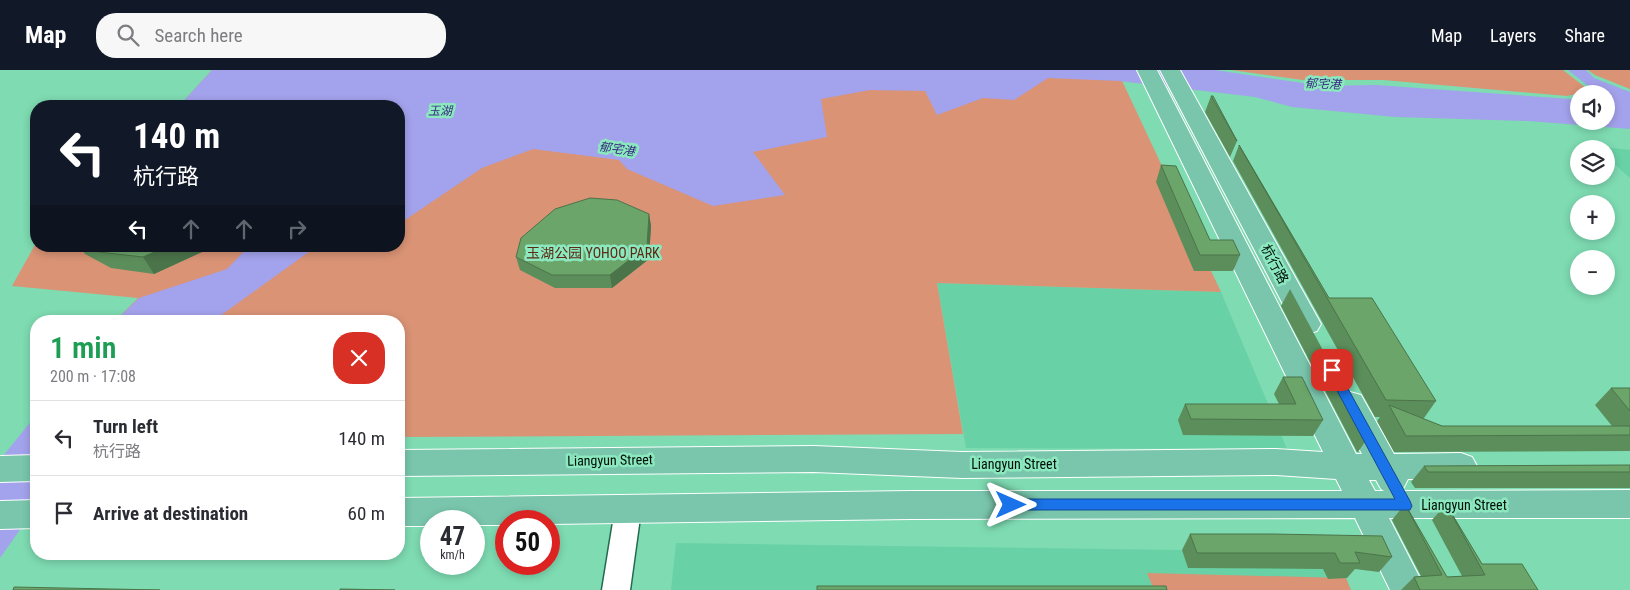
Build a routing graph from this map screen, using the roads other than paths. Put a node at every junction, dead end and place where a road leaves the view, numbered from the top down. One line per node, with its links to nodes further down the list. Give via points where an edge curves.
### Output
1 (1147, 70): 3 (main road, 杭行路)
2 (1170, 70): 3 (main road, 杭行路)
3 (1174, 101): 4 (main road, 杭行路); 8 (main road, 杭行路)
4 (1320, 348)
5 (1339, 382): 9 (main road)
6 (405, 463): 8 (main road, Liangyun Street, via 814,459 962,465 1276,462)
7 (1493, 466): 9 (main road, Liangyun Street)
8 (1348, 467): 9 (main road, Liangyun Street); 12 (main road, 杭行路)
9 (1385, 467): 16 (main road)
10 (30, 468): 11 (main road)
11 (0, 469)
12 (1366, 503): 14 (main road, Liangyun Street); 16 (main road, Liangyun Street); 18 (main road, 杭行路)
13 (1630, 504): 16 (main road, Liangyun Street)
14 (628, 510): 15 (main road, Liangyun Street); 17 (street)
15 (405, 512)
16 (1412, 518)
17 (616, 590)
18 (1408, 590)

